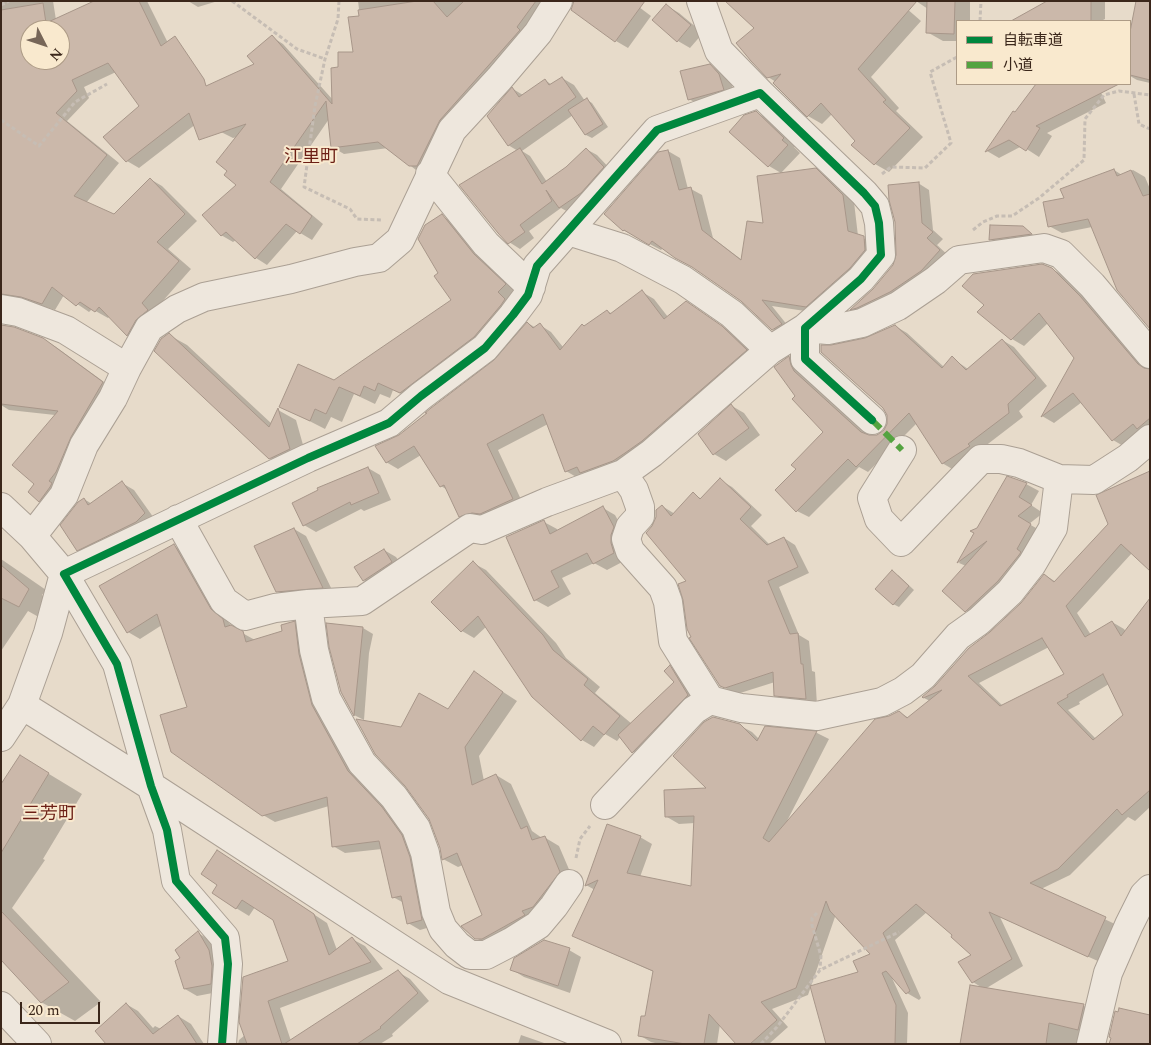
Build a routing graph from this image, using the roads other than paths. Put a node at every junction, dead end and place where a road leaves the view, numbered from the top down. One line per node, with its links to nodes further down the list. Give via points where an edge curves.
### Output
1 (558, 1): 4 (street, via 538,33 452,130)
2 (701, 1): 3 (street, via 719,51)
3 (760, 93): 5 (street, via 657,130); 8 (street, via 864,193 875,206 879,223 882,255 861,279)
4 (430, 174): 6 (street, via 486,244); 11 (street, via 400,240 379,258 204,297 177,309 149,328)
5 (568, 230): 6 (street, via 537,266); 9 (street, via 622,248 683,280 732,314)
6 (531, 287): 18 (street, via 485,348 389,423)
7 (1, 309): 11 (street, via 66,330)
8 (805, 328): 9 (street); 10 (street, via 828,330 862,323 898,306 959,260 1044,248 1062,254); 12 (street, via 805,359)
9 (770, 350): 15 (street, via 652,454)
10 (1150, 354)
11 (127, 368): 19 (street, via 84,445 64,495)
12 (872, 420)
13 (1150, 439): 16 (street, via 1094,480)
14 (902, 450): 16 (street, via 872,498 879,519 901,542 981,459 1018,463)
15 (623, 474): 21 (street, via 482,530 470,528 362,601); 22 (street, via 640,507 640,516 630,527 626,539 630,550 663,588 673,641)
16 (1059, 479): 22 (street, via 1053,528 1032,564 1010,592 958,636 923,676 903,691 882,702 817,716 741,708)
17 (1, 507): 19 (street)
18 (178, 519): 20 (street); 21 (street, via 224,601 234,610 245,616)
19 (32, 536): 20 (street)
20 (64, 574): 23 (street, via 48,633); 25 (street, via 117,664)
21 (308, 604): 27 (street, via 314,650 326,698 362,763 394,797 416,828 425,853 436,912 443,929 457,945 470,955 486,955 511,942 538,925)
22 (710, 700): 26 (street, via 694,710)
23 (22, 705): 24 (street); 25 (street)
24 (1, 737)
25 (151, 786): 31 (street, via 167,830 176,881 225,938 228,964); 32 (street, via 449,980)
26 (605, 805)
27 (568, 884)
28 (1150, 889): 33 (street, via 1144,895 1108,973)
29 (1, 1006): 30 (street)
30 (37, 1044)
31 (222, 1044)
32 (607, 1044)
33 (1091, 1044)

